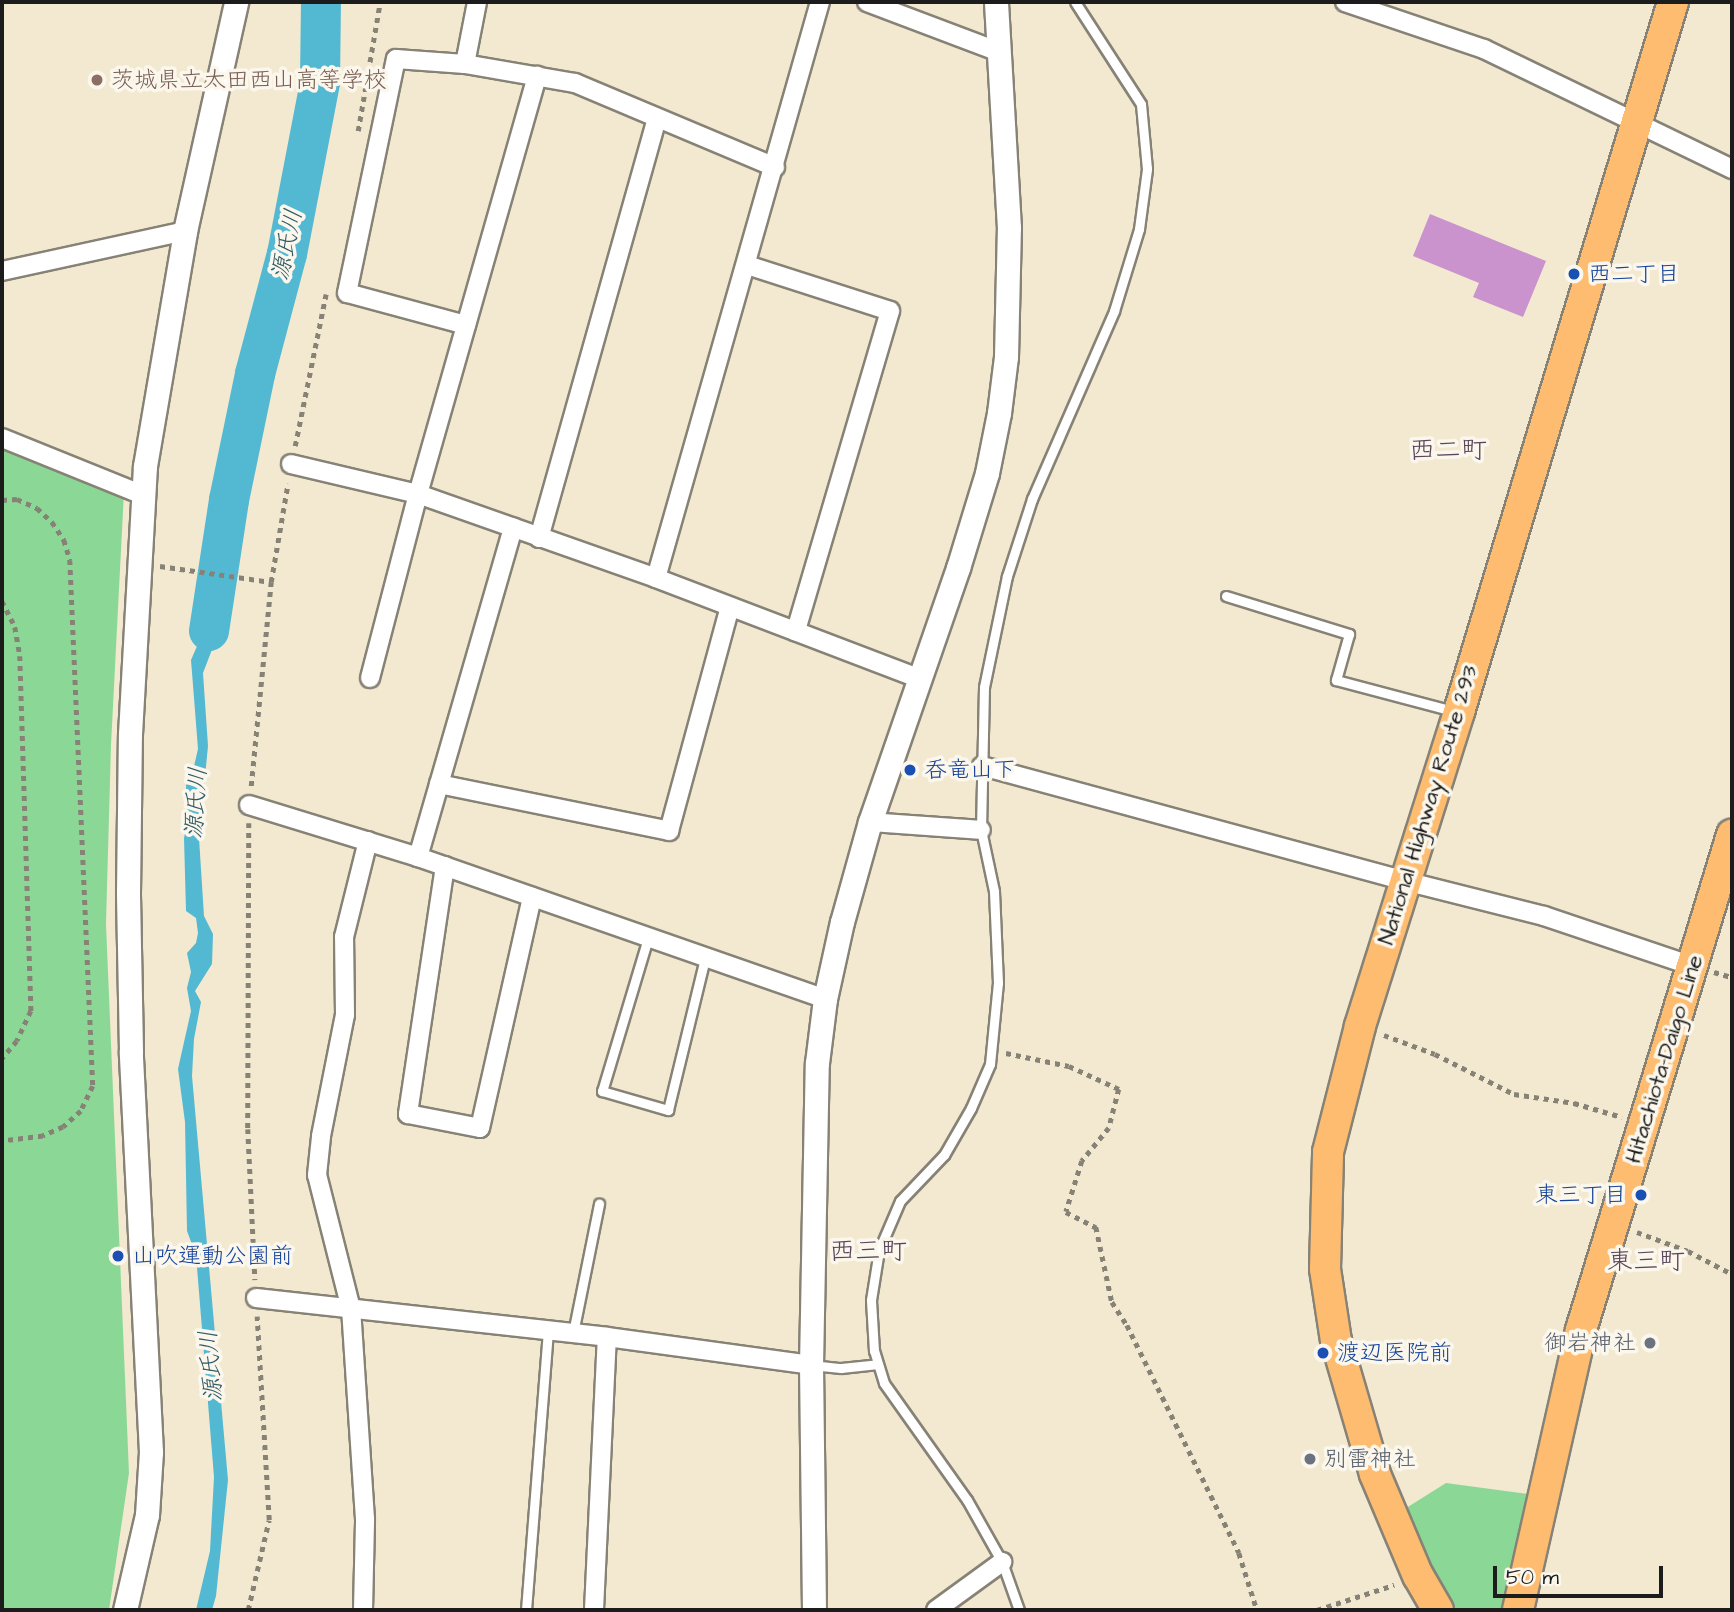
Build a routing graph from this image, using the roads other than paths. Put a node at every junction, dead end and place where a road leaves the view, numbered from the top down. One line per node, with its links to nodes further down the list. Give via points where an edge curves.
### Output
1 (236, 2): 16 (street)
2 (477, 2): 10 (street)
3 (820, 2): 14 (street)
4 (867, 2): 9 (street)
5 (996, 2): 9 (street)
6 (1075, 2): 33 (lane, via 1142,104 1147,169 1139,229 1114,311 1041,477 1007,576 984,687)
7 (1345, 2): 13 (street, via 1484,49)
8 (1673, 2): 13 (main road, National Highway Route 293)
9 (999, 52): 31 (street, via 1009,228 1006,357 987,473)
10 (466, 64): 11 (street); 19 (street, via 396,59 347,293)
11 (537, 76): 12 (street, via 575,83); 19 (street)
12 (657, 118): 14 (street); 25 (street)
13 (1637, 121): 15 (street); 32 (main road, National Highway Route 293)
14 (775, 167): 17 (street)
15 (1732, 169)
16 (185, 231): 18 (street); 23 (street)
17 (747, 265): 26 (street); 29 (street, via 890,311)
18 (2, 271)
19 (466, 325): 22 (street)
20 (2, 439): 23 (street)
21 (291, 464): 22 (street)
22 (418, 494): 24 (street); 30 (street)
23 (143, 495): 57 (street, via 130,734 128,893 151,1452 147,1515)
24 (513, 527): 25 (street); 34 (street)
25 (539, 538): 26 (street)
26 (656, 578): 28 (street)
27 (1226, 596): 32 (lane, via 1349,634 1336,680)
28 (730, 607): 29 (street); 34 (street, via 669,831)
29 (796, 631): 31 (street)
30 (370, 678)
31 (921, 679): 36 (street)
32 (1459, 712): 42 (main road, National Highway Route 293)
33 (982, 766): 37 (lane); 42 (street)
34 (439, 784): 40 (street)
35 (249, 805): 39 (street)
36 (870, 822): 37 (street); 47 (street)
37 (981, 830): 54 (lane, via 994,891 998,983 990,1064 944,1155 900,1201 879,1250 871,1300)
38 (1732, 835): 46 (main road, Hitachiota-Daigo Line)
39 (368, 841): 40 (street); 50 (street, via 344,937 345,1015 317,1175)
40 (418, 857): 41 (street)
41 (444, 866): 43 (street); 43 (street, via 408,1114 480,1128)
42 (1405, 879): 46 (street, via 1544,916); 64 (main road, National Highway Route 293, via 1328,1152 1325,1269 1336,1341 1375,1474 1418,1576)
43 (532, 897): 44 (street)
44 (648, 938): 45 (street); 45 (lane, via 602,1091 668,1110)
45 (705, 958): 47 (street)
46 (1693, 966): 65 (main road, Hitachiota-Daigo Line, via 1581,1330)
47 (825, 999): 55 (street, via 814,1113)
48 (599, 1204): 52 (lane)
49 (256, 1298): 50 (street)
50 (351, 1309): 51 (street); 58 (street, via 365,1519)
51 (548, 1330): 52 (street); 59 (lane)
52 (573, 1333): 53 (street)
53 (607, 1337): 55 (street); 60 (street)
54 (878, 1364): 55 (lane); 56 (lane, via 884,1383 967,1500)
55 (811, 1365): 61 (street)
56 (1002, 1562): 62 (street); 63 (lane)
57 (125, 1610)
58 (363, 1610)
59 (526, 1610)
60 (594, 1610)
61 (814, 1610)
62 (936, 1610)
63 (1018, 1610)
64 (1438, 1610)
65 (1518, 1610)

